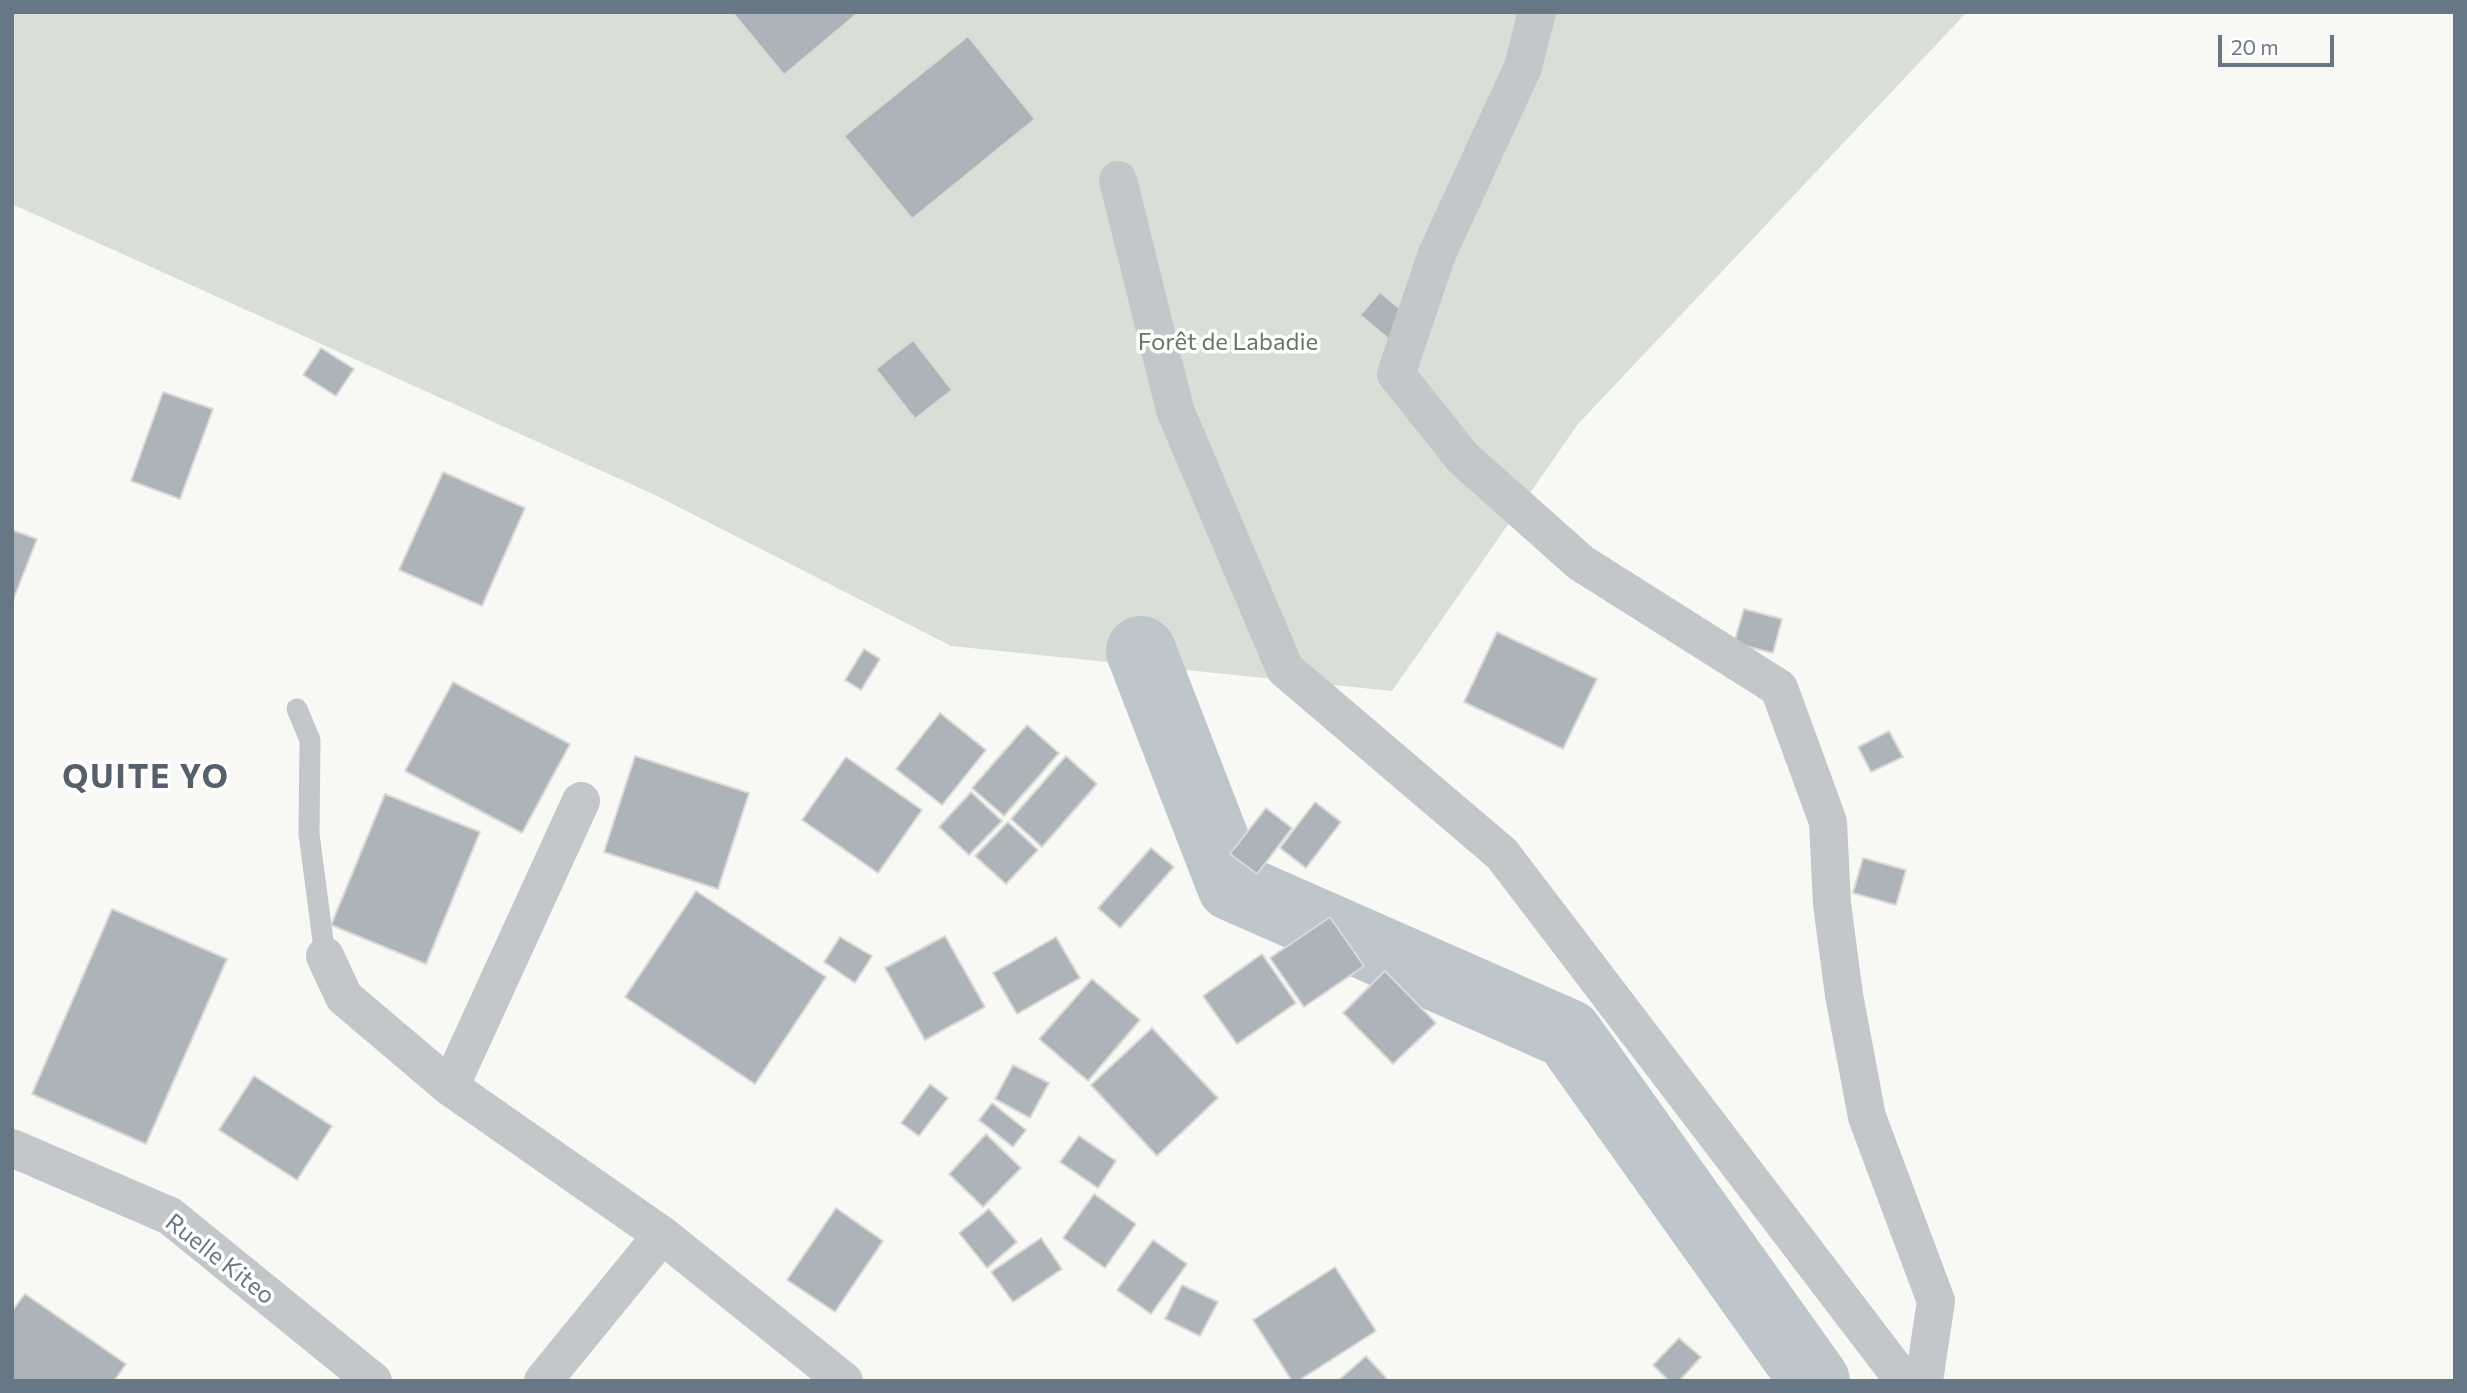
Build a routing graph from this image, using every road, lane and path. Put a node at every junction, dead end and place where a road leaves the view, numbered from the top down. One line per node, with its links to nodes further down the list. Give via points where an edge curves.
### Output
1 (1536, 12): 13 (street, via 1523,67 1437,254 1396,374 1464,458 1581,562 1779,688 1828,822 1832,904 1844,995 1867,1116 1936,1301)
2 (1118, 180): 12 (street, via 1175,410 1285,669 1502,854)
3 (297, 709): 5 (lane, via 310,740 309,834)
4 (581, 801): 6 (street)
5 (325, 956): 6 (street, via 344,997)
6 (450, 1087): 8 (street)
7 (12, 1148): 9 (street, Ruelle Kiteo, via 170,1216)
8 (662, 1235): 10 (street); 11 (street)
9 (373, 1381)
10 (543, 1381)
11 (844, 1381)
12 (1904, 1381)
13 (1924, 1381)

